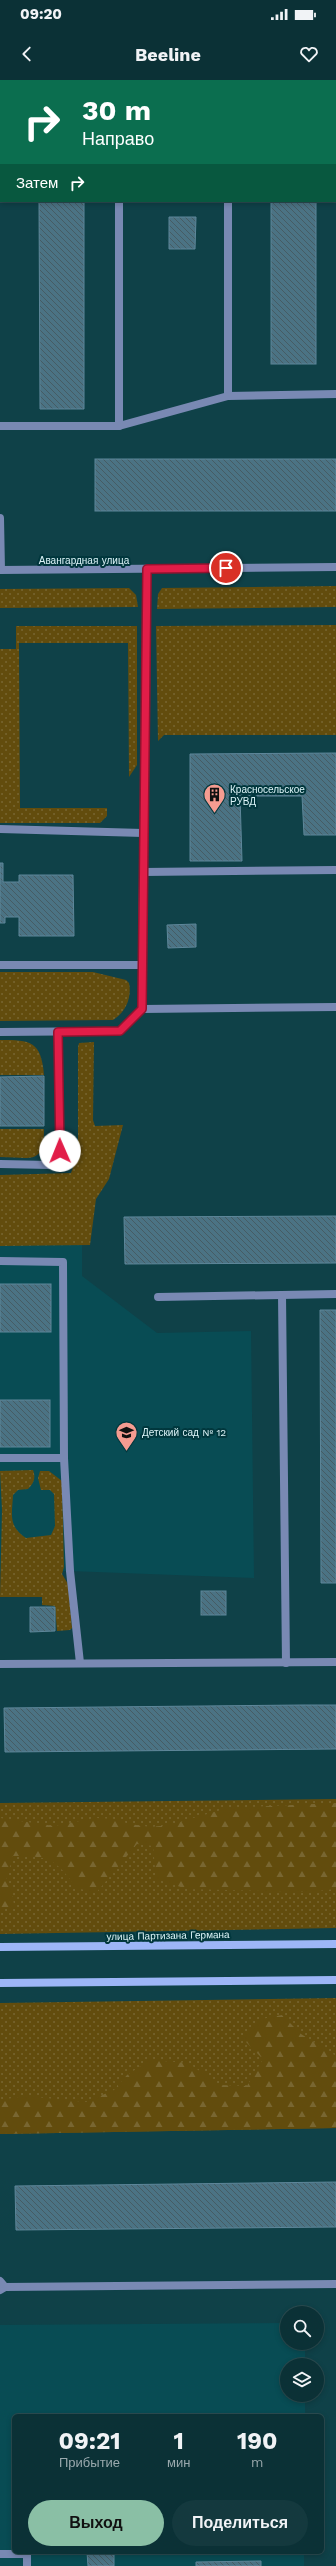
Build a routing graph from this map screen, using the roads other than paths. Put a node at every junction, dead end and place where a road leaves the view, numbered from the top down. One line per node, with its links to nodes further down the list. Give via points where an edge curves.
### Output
1 (119, 202): 6 (street)
2 (228, 202): 4 (street)
3 (336, 394): 4 (street)
4 (228, 396): 6 (street)
5 (0, 426): 6 (street)
6 (119, 426)
7 (0, 518): 10 (street)
8 (336, 567): 9 (street, Авангардная улица)
9 (147, 569): 10 (street, Авангардная улица); 12 (street)
10 (1, 570)
11 (0, 829): 12 (street)
12 (143, 833): 14 (street)
13 (336, 870): 14 (street)
14 (143, 872): 16 (street)
15 (0, 965): 16 (street)
16 (142, 965): 18 (street)
17 (336, 1007): 18 (street)
18 (142, 1009): 20 (street, via 120,1031)
19 (0, 1032): 20 (street)
20 (58, 1032): 21 (street, via 60,1151 50,1164)
21 (0, 1164)
22 (0, 1262): 27 (street, via 63,1262)
23 (282, 1294): 24 (street); 25 (street); 30 (street)
24 (336, 1294)
25 (158, 1297)
26 (0, 1458): 27 (street)
27 (64, 1458): 29 (street, via 70,1571)
28 (336, 1662): 30 (street)
29 (80, 1663): 30 (street); 31 (street)
30 (286, 1663)
31 (0, 1664)
32 (336, 1944): 33 (main road, улица Партизана Германа)
33 (0, 1947)
34 (336, 1980): 35 (main road)
35 (0, 1983)
36 (336, 2284): 37 (street)
37 (2, 2286)
38 (0, 2554): 39 (street)
39 (12, 2554)
40 (27, 2554): 41 (street)
41 (27, 2566)

